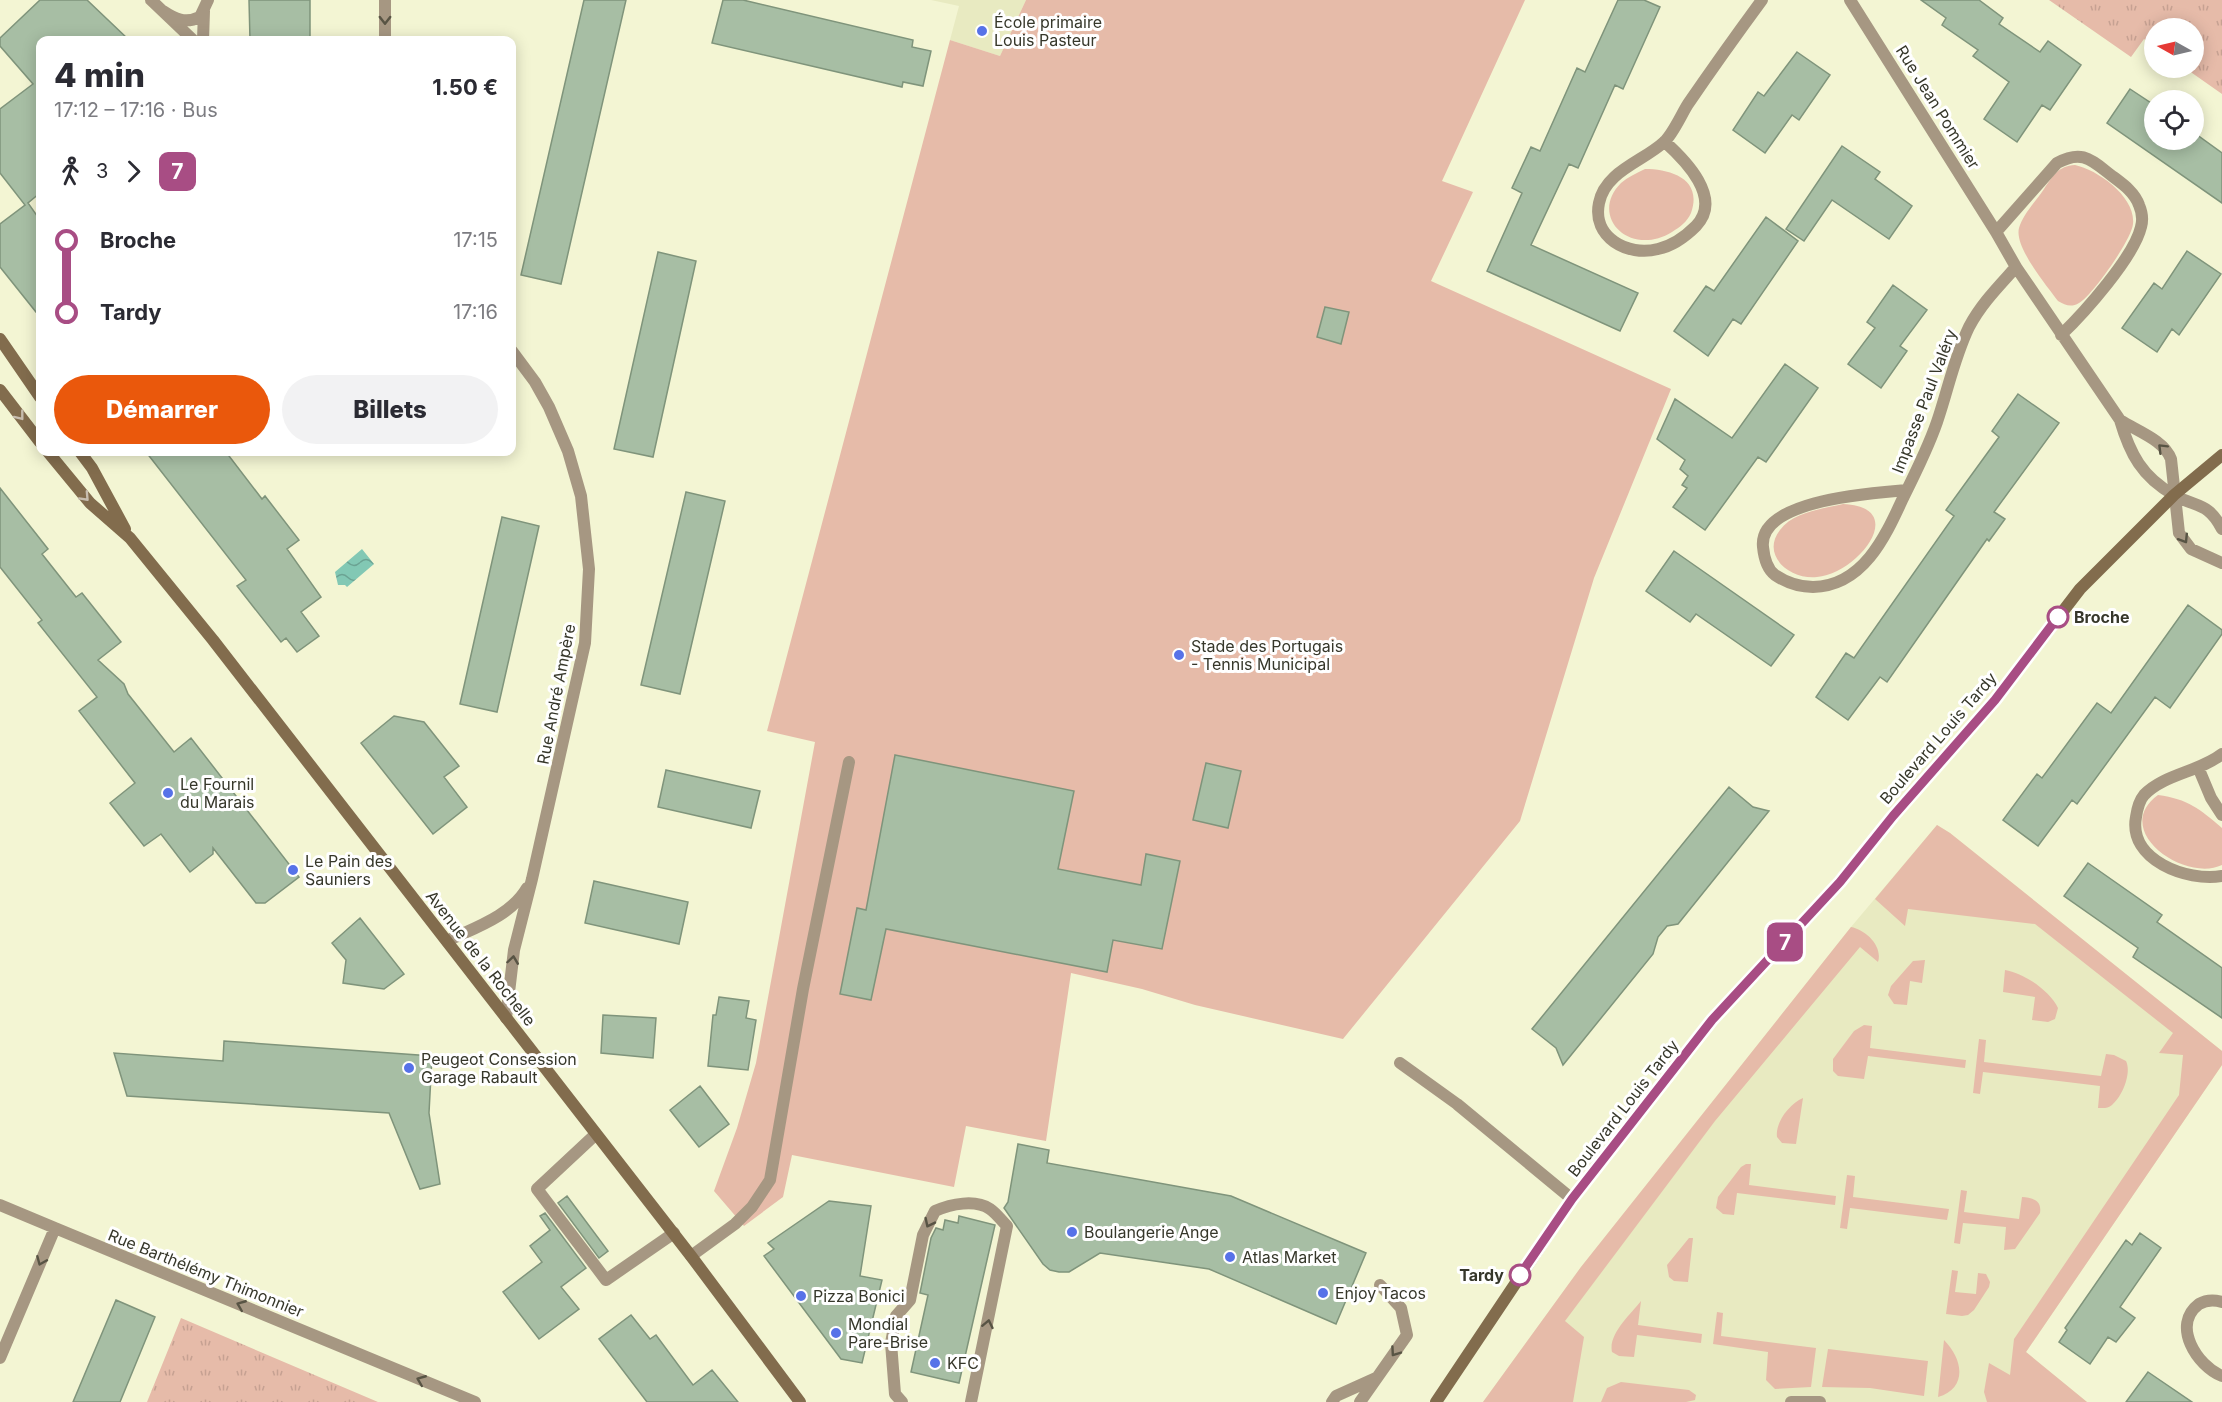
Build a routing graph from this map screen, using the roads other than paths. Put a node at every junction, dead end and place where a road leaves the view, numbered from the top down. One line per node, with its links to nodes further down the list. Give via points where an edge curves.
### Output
1 (151, 0): 6 (street)
2 (385, 0): 9 (street, one-way to 9)
3 (1762, 0): 10 (street)
4 (1850, 0): 11 (street, Rue Jean Pommier)
5 (206, 6): 6 (street, via 200,17 187,21); 8 (street)
6 (163, 11): 7 (street)
7 (189, 36)
8 (203, 36)
9 (385, 36)
10 (1665, 142): 10 (street, via 1627,166 1607,185 1599,201 1601,230 1622,246 1645,251 1659,249 1688,235 1700,222 1703,188)
11 (1996, 232): 12 (street, Rue Jean Pommier); 13 (street, via 2057,162 2068,157 2093,160 2138,201 2142,225 2137,239 2116,272)
12 (2016, 267): 13 (street, Rue Jean Pommier); 23 (street, Impasse Paul Valéry, via 1983,304 1969,327 1937,420)
13 (2061, 335): 18 (street, Rue Jean Pommier)
14 (0, 339): 17 (main road)
15 (516, 356): 33 (street, Rue André Ampère, via 549,407 568,451 581,496 589,569 585,643)
16 (0, 390): 19 (main road, one-way to 19)
17 (36, 391)
18 (2120, 420): 24 (street, Rue Jean Pommier, via 2136,461 2147,476); 24 (street, Rue Jean Pommier, one-way to 18, via 2168,451)
19 (36, 437)
20 (2222, 455): 24 (main road, Boulevard Louis Tardy)
21 (51, 456): 26 (main road, Avenue de la Rochelle, one-way to 26, via 90,503)
22 (83, 456): 26 (main road, Avenue de la Rochelle)
23 (1907, 490): 23 (street, Impasse Paul Valéry, via 1871,558 1838,582 1813,587 1787,582 1772,573 1764,558 1762,540 1769,527 1788,512 1844,496)
24 (2174, 495): 25 (street, Rue Jean Pommier, via 2209,510); 27 (street, Rue Jean Pommier, one-way to 27, via 2179,533 2191,549); 38 (main road, Boulevard Louis Tardy, via 2080,590 1995,700 1827,897 1712,1020)
25 (2222, 529)
26 (130, 538): 34 (main road, Avenue de la Rochelle)
27 (2222, 563)
28 (2222, 754): 30 (street)
29 (849, 762): 42 (street, via 803,989 770,1180 735,1224)
30 (2198, 767): 31 (street); 32 (street, via 2143,796 2135,822 2137,838 2143,850 2183,873)
31 (2222, 815)
32 (2222, 876)
33 (532, 879): 34 (street, Rue André Ampère, via 523,896 510,908); 35 (street, Rue André Ampère, one-way to 33, via 514,951)
34 (447, 941): 35 (main road, Avenue de la Rochelle)
35 (506, 1018): 37 (main road, Avenue de la Rochelle)
36 (1400, 1063): 38 (street, via 1457,1104)
37 (596, 1134): 41 (main road, Avenue de la Rochelle); 41 (street, via 537,1189 606,1280)
38 (1572, 1199): 54 (main road, Boulevard Louis Tardy)
39 (0, 1205): 40 (street, Rue Barthélémy Thimonnier)
40 (55, 1228): 45 (street, one-way to 45); 48 (street, Rue Barthélémy Thimonnier, one-way to 40)
41 (674, 1233): 42 (main road, Avenue de la Rochelle)
42 (691, 1256): 49 (main road, Avenue de la Rochelle)
43 (1380, 1285): 47 (street, one-way to 47, via 1401,1308 1407,1335)
44 (2222, 1302): 46 (street, via 2204,1301 2187,1319 2193,1350 2211,1372)
45 (0, 1358)
46 (2222, 1376)
47 (1377, 1377): 52 (street, via 1336,1396); 53 (street)
48 (476, 1402)
49 (800, 1402)
50 (902, 1402): 51 (street, one-way to 50, via 1007,1226 990,1208 966,1203 935,1211 923,1235 910,1300 896,1316 891,1343 895,1394)
51 (971, 1402)
52 (1332, 1402)
53 (1360, 1402)
54 (1436, 1402)
55 (1791, 1402): 56 (street)
56 (1820, 1402)

